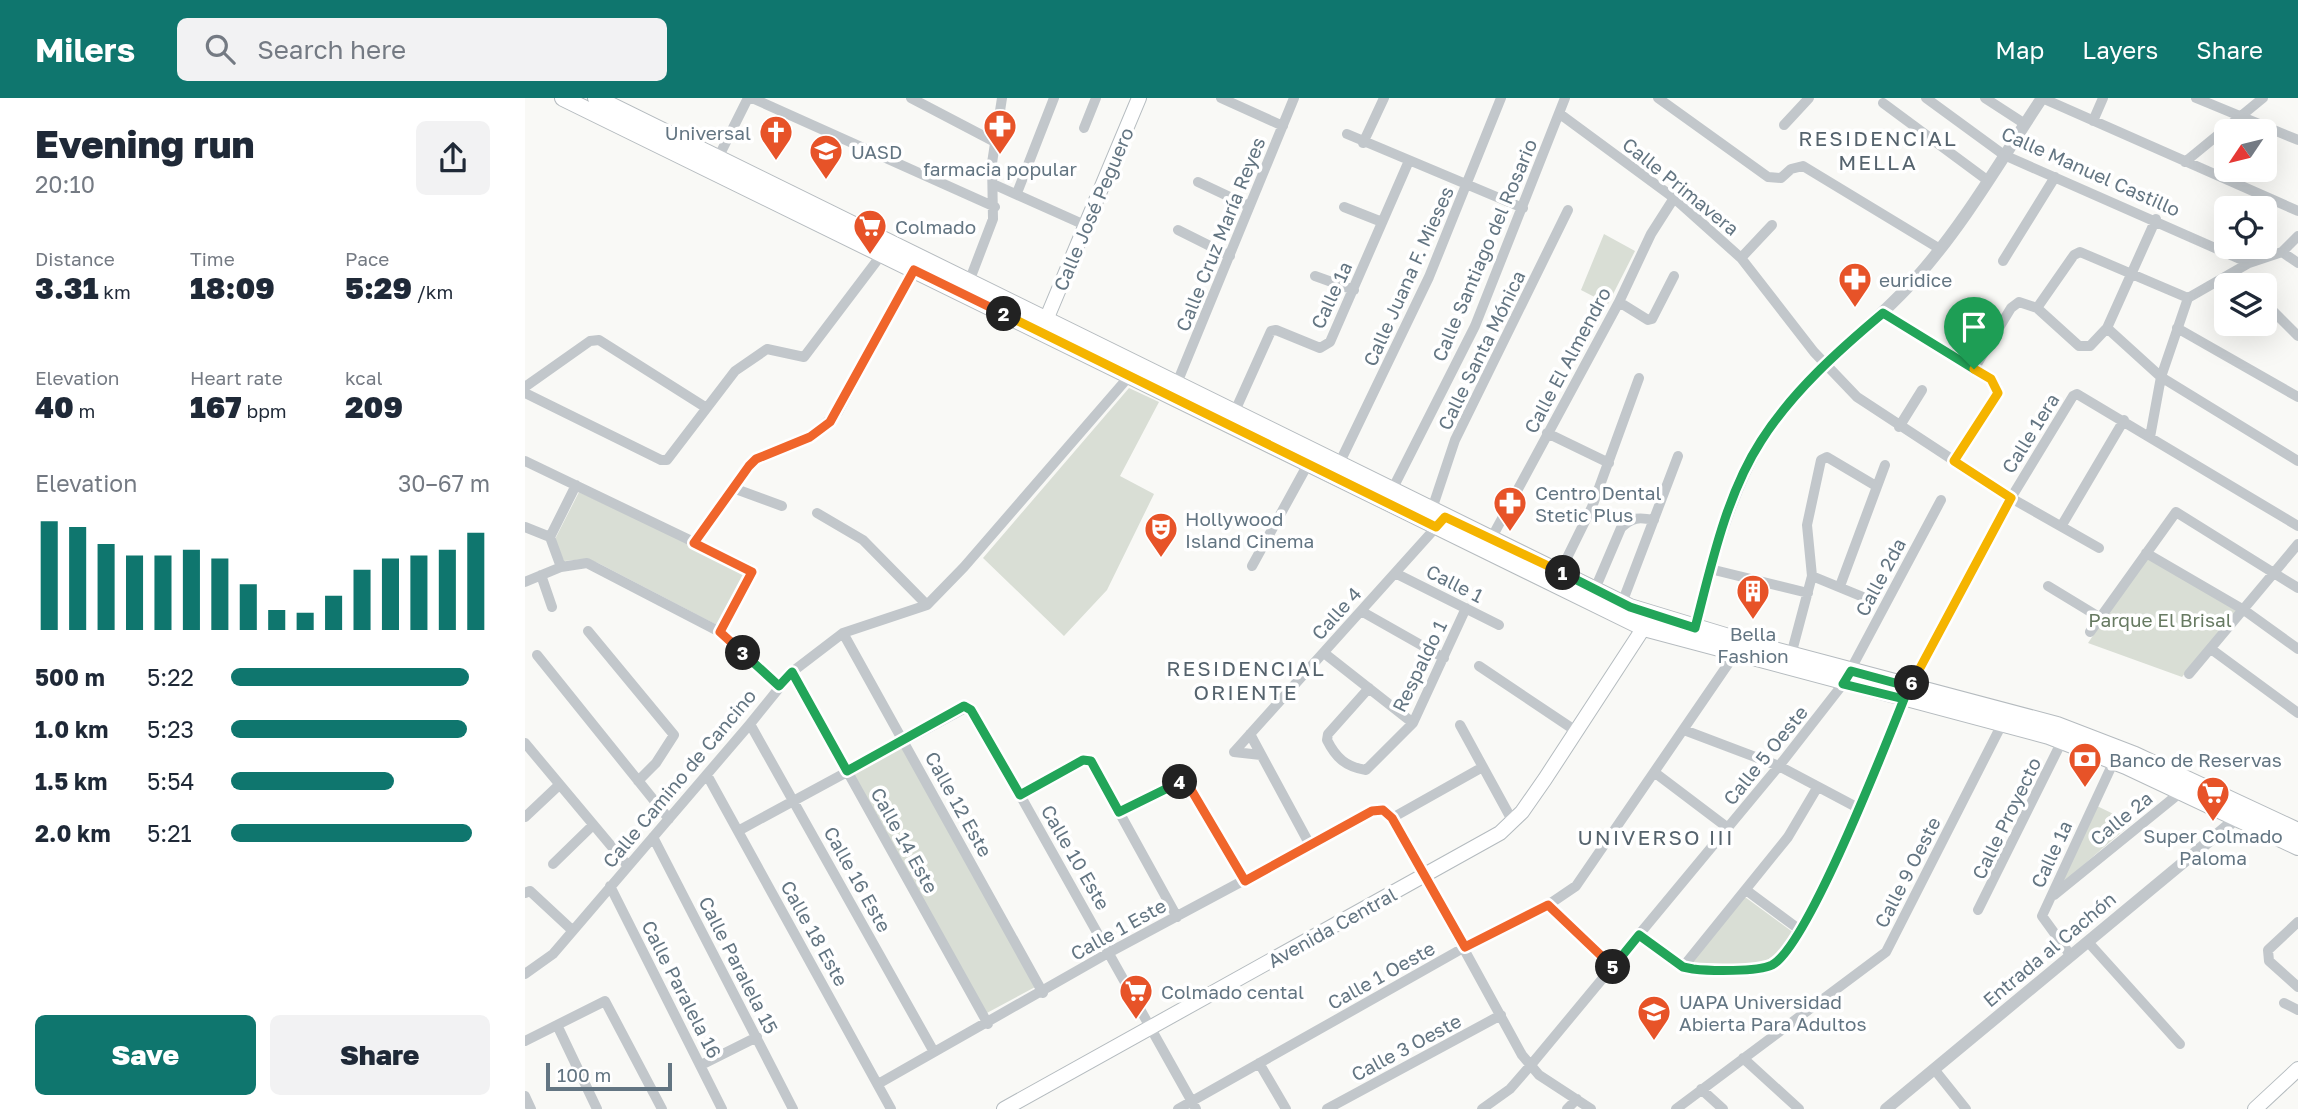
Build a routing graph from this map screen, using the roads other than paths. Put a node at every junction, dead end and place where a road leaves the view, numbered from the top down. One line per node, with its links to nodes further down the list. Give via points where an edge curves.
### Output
1 (562, 98): 37 (main road)
2 (596, 98): 37 (main road)
3 (750, 98): 37 (street); 46 (street)
4 (911, 98): 32 (street)
5 (1002, 98): 32 (street)
6 (1054, 98): 43 (street)
7 (1096, 98): 29 (street)
8 (1139, 98): 54 (main road, Calle José Peguero)
9 (1221, 98): 28 (street)
10 (1294, 98): 28 (street, Calle Cruz María Reyes)
11 (1384, 98): 33 (street)
12 (1501, 98): 42 (street, Calle Juana F. Mieses)
13 (1565, 98): 23 (street, Calle Santiago del Rosario)
14 (1658, 98): 57 (street, via 1768,177 1781,178 1803,166)
15 (1809, 98): 27 (street)
16 (1926, 98): 34 (street, Calle Manuel Castillo)
17 (1985, 98): 26 (street)
18 (2042, 98): 25 (street); 26 (street)
19 (2103, 98): 25 (street)
20 (2196, 98): 24 (street)
21 (2263, 98): 24 (street)
22 (1883, 103): 39 (street)
23 (1560, 114): 44 (street, Calle Primavera); 48 (street, Calle Santiago del Rosario)
24 (2240, 117): 31 (street); 35 (street)
25 (2093, 121): 35 (street)
26 (2025, 124): 34 (street)
27 (1784, 125)
28 (1283, 126): 45 (street, Calle Cruz María Reyes)
29 (1084, 128)
30 (1347, 134): 33 (street)
31 (2298, 140)
32 (995, 142): 41 (street)
33 (1363, 143): 36 (street)
34 (2004, 155): 38 (street, Calle Manuel Castillo); 39 (street)
35 (2185, 162): 50 (street)
36 (1408, 163): 42 (street); 52 (street, Calle 1a)
37 (714, 164): 59 (main road); 71 (main road)
38 (2056, 177): 51 (street, Calle Manuel Castillo); 62 (street)
39 (1987, 180): 57 (street)
40 (1198, 182): 45 (street)
41 (993, 184): 43 (street); 46 (street)
42 (1466, 186): 48 (street); 104 (street, Calle Juana F. Mieses, via 1429,277)
43 (1017, 193): 54 (street)
44 (1674, 198): 61 (street, Calle Primavera); 74 (street, Calle El Almendro, via 1651,234)
45 (1249, 206): 60 (street, Calle Cruz María Reyes)
46 (995, 207): 71 (street, via 990,234)
47 (1344, 207): 52 (street)
48 (1523, 208): 109 (street, Calle Santiago del Rosario, via 1475,326)
49 (1568, 210): 114 (street, Calle Santa Mónica, via 1455,440)
50 (2298, 211)
51 (2156, 219): 63 (street, Calle Manuel Castillo); 67 (street)
52 (1382, 222): 72 (street, Calle 1a)
53 (1772, 225): 61 (street)
54 (1087, 226): 78 (main road, Calle José Peguero)
55 (1178, 230): 60 (street)
56 (2298, 236): 58 (street)
57 (1940, 248): 76 (street)
58 (2282, 251): 63 (street); 64 (street)
59 (882, 254): 65 (main road); 92 (street, via 804,358 767,349 735,371)
60 (1230, 256): 87 (street, Calle Cruz María Reyes)
61 (1741, 258): 82 (street, Calle Primavera)
62 (2003, 261)
63 (2249, 263): 66 (street)
64 (2298, 263)
65 (914, 270): 71 (main road); 108 (street, via 830,422 810,437 756,459)
66 (2233, 273)
67 (2131, 274): 73 (street); 75 (street, via 2080,252); 79 (street)
68 (1315, 276): 72 (street)
69 (1674, 276): 74 (street, via 1652,319)
70 (2214, 284): 73 (street)
71 (967, 288): 78 (main road); 84 (main road)
72 (1354, 290): 93 (street, Calle 1a, via 1335,334 1319,348 1271,331)
73 (2188, 298): 80 (street)
74 (1619, 302): 96 (street, Calle El Almendro)
75 (2037, 308): 79 (street, via 2082,348); 83 (street, via 2023,301 2014,305)
76 (1883, 313): 82 (street); 83 (street)
77 (2277, 315): 81 (street)
78 (1046, 320): 84 (main road)
79 (2107, 328): 85 (street)
80 (2177, 328): 85 (street); 91 (street)
81 (2298, 336)
82 (1826, 365): 95 (street, Calle Primavera, via 1857,397); 127 (street, via 1760,442 1718,539)
83 (1974, 369): 100 (street, via 1991,379 1998,393)
84 (1134, 370): 87 (main road); 103 (main road); 141 (street, Calle Camino de Cancino)
85 (2161, 377): 97 (street); 101 (street)
86 (1639, 378): 102 (street)
87 (1177, 383): 93 (main road)
88 (525, 387): 92 (street, via 590,341 599,340)
89 (1922, 390): 95 (street)
90 (525, 393): 92 (street, via 664,461 674,454)
91 (2298, 397)
92 (705, 407)
93 (1235, 411): 104 (main road)
94 (2124, 420): 97 (street); 110 (street, Calle 1era, via 2082,396 2073,396); 116 (street)
95 (1899, 427): 100 (street, Calle Primavera)
96 (1547, 433): 102 (street); 120 (street, Calle El Almendro)
97 (2150, 437): 117 (street)
98 (1678, 456): 115 (street)
99 (525, 461): 106 (street)
100 (1954, 461): 110 (street, Calle Primavera)
101 (2298, 461)
102 (1609, 463): 128 (street)
103 (1308, 464): 114 (main road); 125 (street)
104 (1339, 464): 109 (main road)
105 (1885, 465): 107 (street)
106 (576, 485): 119 (street); 121 (street)
107 (1876, 486): 132 (street, via 1827,457 1821,460 1807,525); 134 (street)
108 (733, 488): 112 (street); 121 (street)
109 (1392, 490): 114 (main road)
110 (2011, 498): 116 (street, Calle Primavera); 167 (street, Calle 1era)
111 (1941, 500): 164 (street, Calle 2da)
112 (782, 506)
113 (817, 513): 141 (street, via 863,540)
114 (1438, 517): 120 (main road); 130 (street, Calle 4); 147 (main road)
115 (1654, 520): 137 (street, via 1638,517 1621,528); 140 (street)
116 (2062, 525): 123 (street, Calle Primavera)
117 (2298, 526)
118 (525, 527): 119 (street)
119 (550, 537): 126 (street)
120 (1491, 539): 128 (main road)
121 (694, 543): 151 (street, via 752,572)
122 (2298, 544): 129 (street)
123 (2099, 548)
124 (2146, 553): 129 (street, via 2176,512); 144 (street); 146 (street)
125 (1252, 566)
126 (561, 567): 131 (street); 151 (street, via 587,563)
127 (1710, 569): 138 (street); 149 (street)
128 (1560, 572): 137 (main road)
129 (2275, 572): 136 (street); 144 (street)
130 (1395, 573): 143 (street, Calle 1); 145 (street, Calle 4)
131 (541, 575): 133 (street); 142 (street)
132 (1812, 576): 134 (street); 138 (street)
133 (525, 582)
134 (1840, 586): 139 (street)
135 (2048, 586): 146 (street)
136 (2298, 588)
137 (1595, 589): 140 (main road)
138 (1808, 593): 159 (street)
139 (1863, 597)
140 (1622, 603): 147 (main road)
141 (927, 605): 153 (street, Calle Camino de Cancino)
142 (552, 607)
143 (1466, 608): 148 (street, Calle 1); 160 (street, Respaldo 1)
144 (2244, 610): 154 (street); 155 (street)
145 (1360, 611): 156 (street, Calle 4); 160 (street)
146 (2099, 617): 152 (street)
147 (1648, 621): 149 (main road); 157 (main road); 174 (main road, Avenida Central)
148 (1499, 625)
149 (1695, 628): 159 (main road)
150 (588, 631): 187 (street, via 674,736)
151 (720, 632): 165 (street)
152 (2090, 632)
153 (843, 633): 162 (street, Calle Camino de Cancino); 176 (street, Calle 12 Este)
154 (2211, 649): 163 (street); 168 (street)
155 (2298, 649)
156 (1324, 653): 166 (street); 175 (street, Calle 4)
157 (1735, 654): 164 (main road); 173 (street, Calle 1 Oeste)
158 (537, 655): 187 (street)
159 (1791, 655): 164 (main road)
160 (1444, 658): 169 (street, Respaldo 1)
161 (1479, 666): 174 (street)
162 (792, 672): 165 (street, Calle Camino de Cancino); 184 (street, Calle 14 Este)
163 (2189, 674)
164 (1847, 678): 167 (main road); 182 (street, Calle 5 Oeste)
165 (779, 686): 170 (street, Calle Camino de Cancino)
166 (1369, 688): 169 (street); 169 (street, Respaldo 1, via 1328,734 1327,740 1341,760 1352,768 1372,767)
167 (1907, 693): 171 (main road); 193 (street, Calle 1era); 195 (main road, via 2093,738)
168 (2298, 713)
169 (1413, 723)
170 (750, 724): 186 (street, Calle Camino de Cancino); 192 (street, Calle 16 Este)
171 (2002, 724): 177 (main road); 240 (street, Calle 9 Oeste, via 1886,952)
172 (1459, 725): 183 (street)
173 (1683, 730): 182 (street); 185 (street, Calle 1 Oeste)
174 (1576, 731): 199 (main road, Avenida Central)
175 (1250, 734): 180 (street); 180 (street, Calle 4, via 1234,752)
176 (903, 740): 184 (street); 191 (street, Calle 10 Este, via 967,707); 229 (street, Calle 12 Este)
177 (2062, 741): 181 (main road); 215 (street, Calle Proyecto)
178 (525, 743): 179 (street)
179 (529, 753): 188 (street)
180 (1261, 755): 205 (street)
181 (2114, 761): 190 (main road); 213 (street, Calle 1a)
182 (1779, 766): 189 (street); 201 (street, Calle 5 Oeste)
183 (1481, 768): 197 (street); 199 (street)
184 (847, 771): 192 (street); 233 (street, Calle 14 Este)
185 (1654, 772): 201 (street); 214 (street, Calle 1 Oeste, via 1581,879)
186 (707, 775): 198 (street, Calle Camino de Cancino); 202 (street, Calle 18 Este)
187 (638, 781): 198 (street)
188 (558, 786): 196 (street); 200 (street)
189 (1817, 788): 193 (street); 211 (street, via 1788,837)
190 (2181, 792): 195 (main road); 213 (street, Calle 2a)
191 (1020, 795): 194 (street, via 1083,760 1091,761); 223 (street, Calle 10 Este)
192 (794, 800): 202 (street); 239 (street, Calle 16 Este)
193 (1860, 809): 219 (street, Calle 1era)
194 (1119, 812): 209 (street, via 1185,780); 216 (street)
195 (2241, 812): 203 (main road); 221 (street, Entrada al Cachón)
196 (525, 817)
197 (1392, 818): 205 (street, Calle 1 Este, via 1377,809); 208 (street)
198 (669, 819): 204 (street, Calle Camino de Cancino)
199 (1513, 822): 208 (main road, Avenida Central)
200 (592, 826): 206 (street); 207 (street)
201 (1728, 828): 220 (street, Calle 5 Oeste)
202 (738, 831): 246 (street, Calle 18 Este)
203 (2294, 833)
204 (653, 837): 207 (street, Calle Camino de Cancino); 236 (street, Calle Paralela 15)
205 (1310, 845): 209 (street, Calle 1 Este)
206 (553, 864)
207 (628, 866): 210 (street, Calle Camino de Cancino)
208 (1425, 876): 222 (street); 235 (main road, Avenida Central)
209 (1245, 881): 216 (street, Calle 1 Este)
210 (610, 886): 218 (street, Calle Camino de Cancino); 242 (street, Calle Paralela 16)
211 (1746, 890): 219 (street); 225 (street)
212 (525, 893): 218 (street, via 530,891)
213 (2050, 898): 224 (street, Calle 1a, via 2043,921)
214 (1548, 905): 222 (street, Calle 1 Oeste); 226 (street)
215 (1978, 910)
216 (1177, 916): 223 (street, Calle 1 Este)
217 (2298, 922): 228 (street, via 2268,950 2269,961)
218 (572, 930): 227 (street, Calle Camino de Cancino, via 553,954)
219 (1800, 930): 225 (street, Calle 1era, via 1771,965)
220 (1639, 935): 225 (street); 226 (street, Calle 5 Oeste)
221 (2088, 942): 224 (street, Entrada al Cachón); 238 (street)
222 (1465, 947): 232 (street); 241 (street, Calle 1 Oeste)
223 (1110, 953): 229 (street, Calle 1 Este); 235 (street, Calle 10 Este)
224 (2071, 956): 244 (street, Entrada al Cachón)
225 (1683, 967)
226 (1612, 969): 243 (street, Calle 5 Oeste)
227 (525, 974)
228 (2298, 987)
229 (1043, 992): 233 (street, Calle 1 Este)
230 (2284, 1003): 231 (street)
231 (2298, 1010)
232 (1501, 1015): 243 (street); 260 (street, Calle 3 Oeste)
233 (988, 1024): 239 (street, Calle 1 Este)
234 (557, 1025): 237 (street); 252 (street); 253 (street, via 605,1002)
235 (1152, 1027): 250 (street, Calle 10 Este); 257 (main road, Avenida Central)
236 (757, 1037): 242 (street); 255 (street, Calle Paralela 15)
237 (525, 1041)
238 (2180, 1044)
239 (934, 1052): 246 (street, Calle 1 Este)
240 (1743, 1058): 247 (street, Calle 9 Oeste); 266 (street)
241 (1259, 1063): 250 (street, Calle 1 Oeste); 259 (street)
242 (701, 1065): 254 (street, Calle Paralela 16)
243 (1530, 1066): 249 (street); 261 (street, Calle 5 Oeste, via 1502,1096)
244 (1934, 1069): 267 (street, Entrada al Cachón); 268 (street)
245 (2298, 1069): 269 (main road)
246 (879, 1084): 256 (street, Calle 18 Este)
247 (1701, 1089): 264 (street, Calle 9 Oeste); 265 (street)
248 (525, 1096): 251 (street)
249 (1577, 1099): 262 (street); 263 (street)
250 (1194, 1105): 258 (street, Calle 1 Oeste)
251 (531, 1109)
252 (597, 1109)
253 (662, 1109)
254 (722, 1109)
255 (793, 1109)
256 (891, 1109)
257 (1004, 1109)
258 (1178, 1109)
259 (1286, 1109)
260 (1327, 1109)
261 (1482, 1109)
262 (1567, 1109)
263 (1591, 1109)
264 (1676, 1109)
265 (1723, 1109)
266 (1800, 1109)
267 (1886, 1109)
268 (1966, 1109)
269 (2255, 1109)

